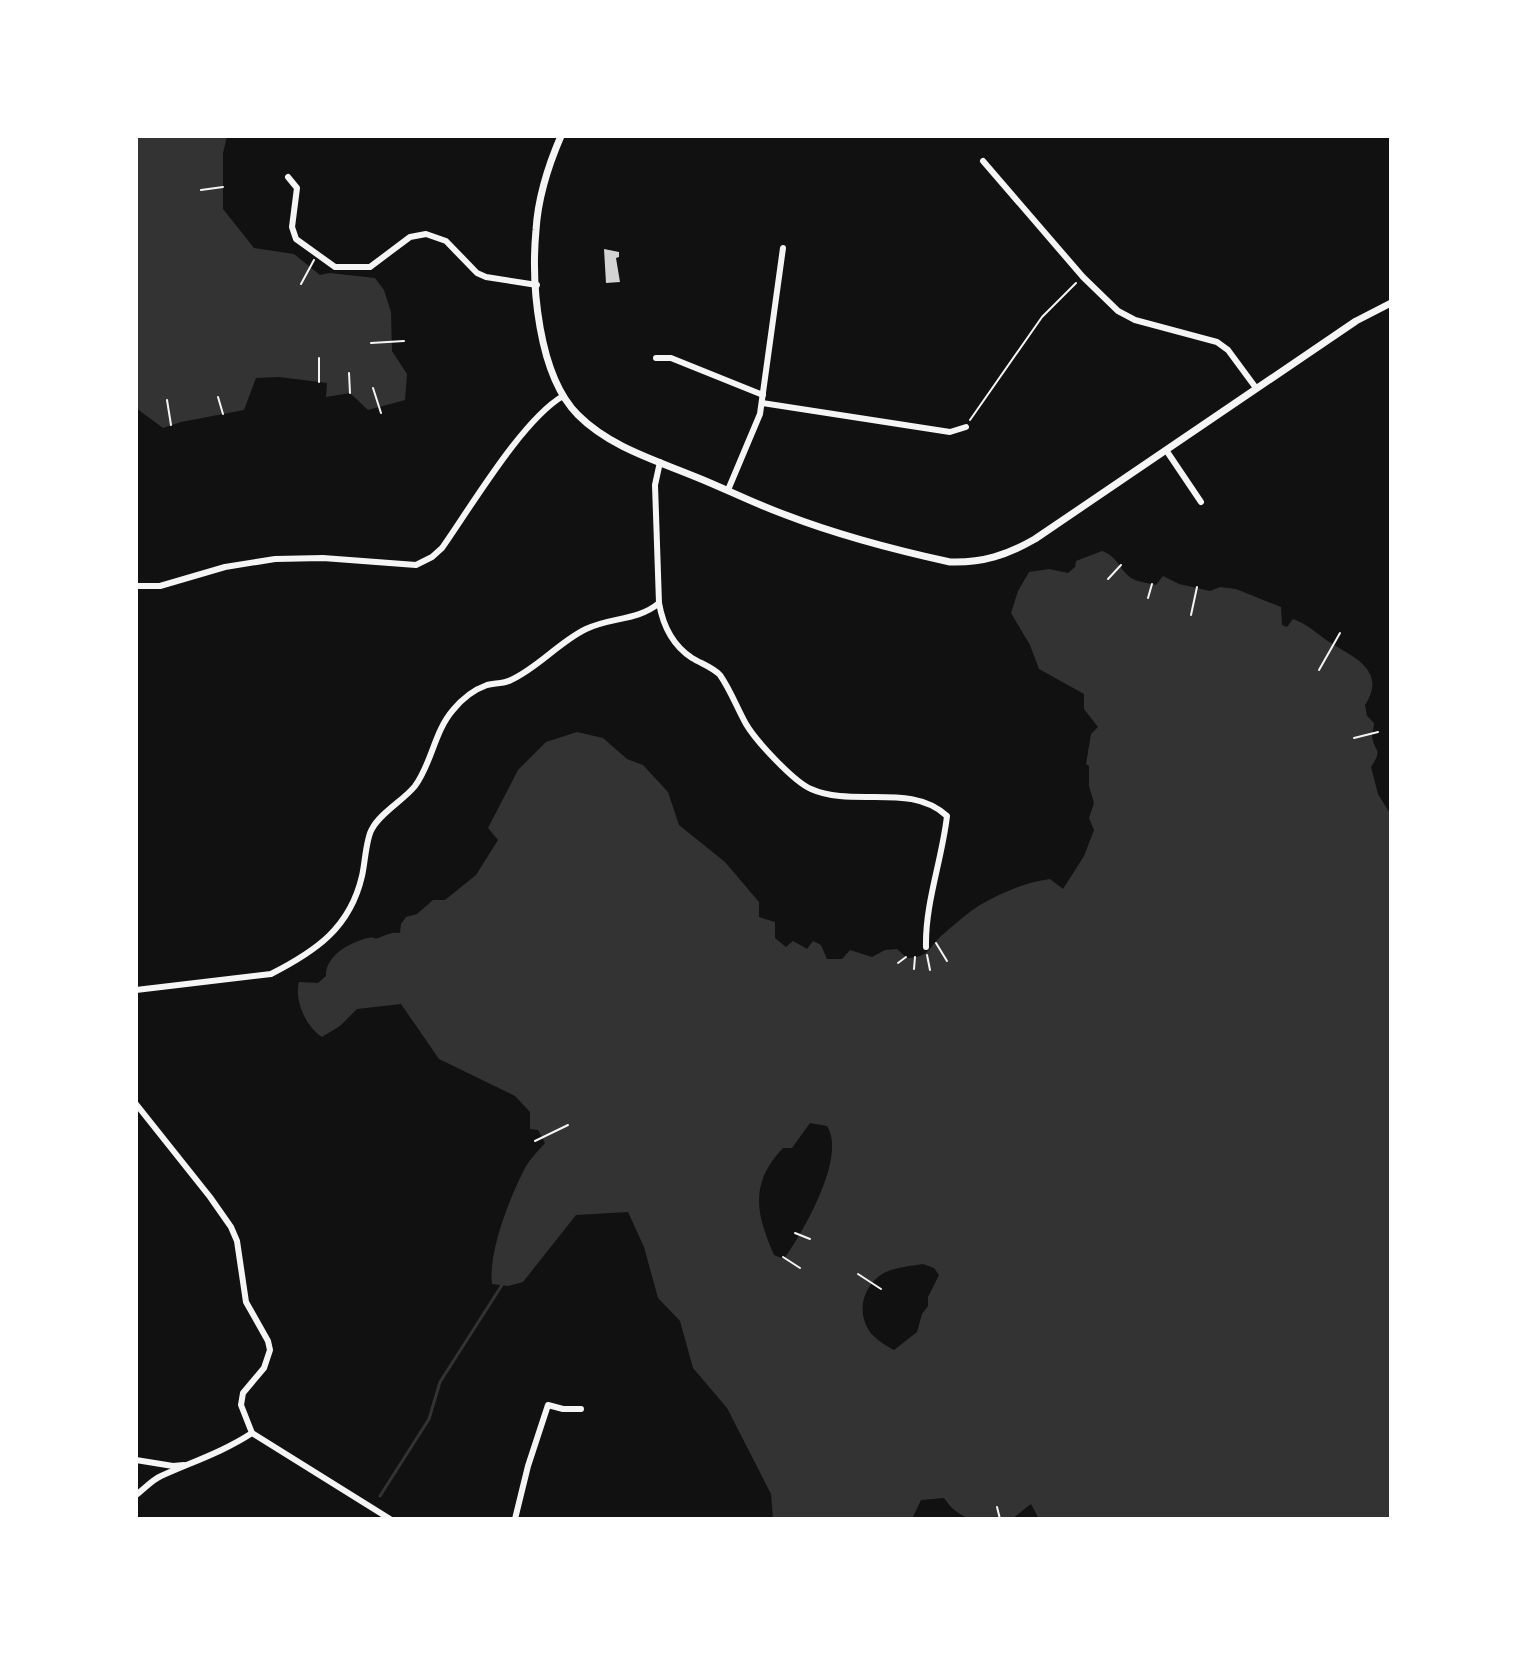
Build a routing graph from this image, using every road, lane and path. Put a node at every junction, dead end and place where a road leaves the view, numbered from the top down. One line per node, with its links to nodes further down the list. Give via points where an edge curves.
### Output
1 (561, 136): 10 (street, via 539,207)
2 (983, 161): 8 (street)
3 (288, 177): 10 (street, via 297,188 292,227 296,239 335,267 370,267 410,237 426,234 446,241 477,273)
4 (223, 187): 5 (path)
5 (201, 190)
6 (783, 248): 23 (street)
7 (315, 259): 9 (path)
8 (1083, 277): 19 (street, via 1104,300 1135,320 1217,342); 28 (path, via 1042,317)
9 (301, 284)
10 (537, 285): 21 (street, via 545,354)
11 (1391, 303): 19 (street)
12 (404, 341): 13 (path)
13 (371, 343)
14 (319, 358): 17 (path)
15 (656, 358): 23 (street, via 671,358)
16 (349, 373): 20 (path)
17 (319, 382)
18 (373, 388): 25 (path)
19 (1256, 388): 29 (street)
20 (350, 393)
21 (563, 396): 30 (street, via 595,430); 36 (street, via 543,411 504,459 442,548 416,565 275,559 160,586)
22 (218, 397): 26 (path)
23 (762, 399): 28 (street, via 950,432); 31 (street)
24 (167, 400): 27 (path)
25 (381, 413)
26 (223, 414)
27 (171, 425)
28 (966, 427)
29 (1166, 450): 31 (street, via 1035,539 998,557 969,562 875,543 790,517); 32 (street)
30 (660, 462): 31 (street); 39 (street, via 654,497)
31 (728, 490)
32 (1201, 502)
33 (1121, 565): 34 (path)
34 (1108, 579)
35 (1152, 584): 38 (path)
36 (136, 586)
37 (1197, 587): 40 (path)
38 (1148, 598)
39 (659, 603): 46 (street, via 674,642 720,675 756,738 808,789 834,797 904,798 947,816 925,924); 53 (street, via 626,619 586,629 536,667 473,691 460,702 442,725 415,786 371,829 357,897 332,935 271,974)
40 (1191, 615)
41 (1340, 633): 42 (path)
42 (1319, 670)
43 (1378, 732): 44 (path)
44 (1354, 738)
45 (936, 943): 49 (path)
46 (926, 950): 52 (path)
47 (906, 957): 50 (path)
48 (915, 957): 51 (path)
49 (947, 961)
50 (898, 963)
51 (914, 969)
52 (930, 970)
53 (136, 990)
54 (136, 1104): 66 (street, via 210,1197 237,1241 246,1302 270,1350 264,1368 243,1393 241,1405)
55 (568, 1125): 56 (path)
56 (535, 1141)
57 (795, 1233): 58 (path)
58 (810, 1239)
59 (783, 1257): 60 (path)
60 (800, 1268)
61 (858, 1274): 62 (path)
62 (881, 1289)
63 (551, 1396): 64 (street)
64 (548, 1405): 65 (street); 72 (street)
65 (581, 1409)
66 (252, 1433): 68 (street); 71 (street)
67 (136, 1460): 68 (street)
68 (189, 1464): 69 (street, via 158,1476)
69 (136, 1495)
70 (997, 1507): 73 (path)
71 (390, 1519)
72 (515, 1519)
73 (1000, 1519)

